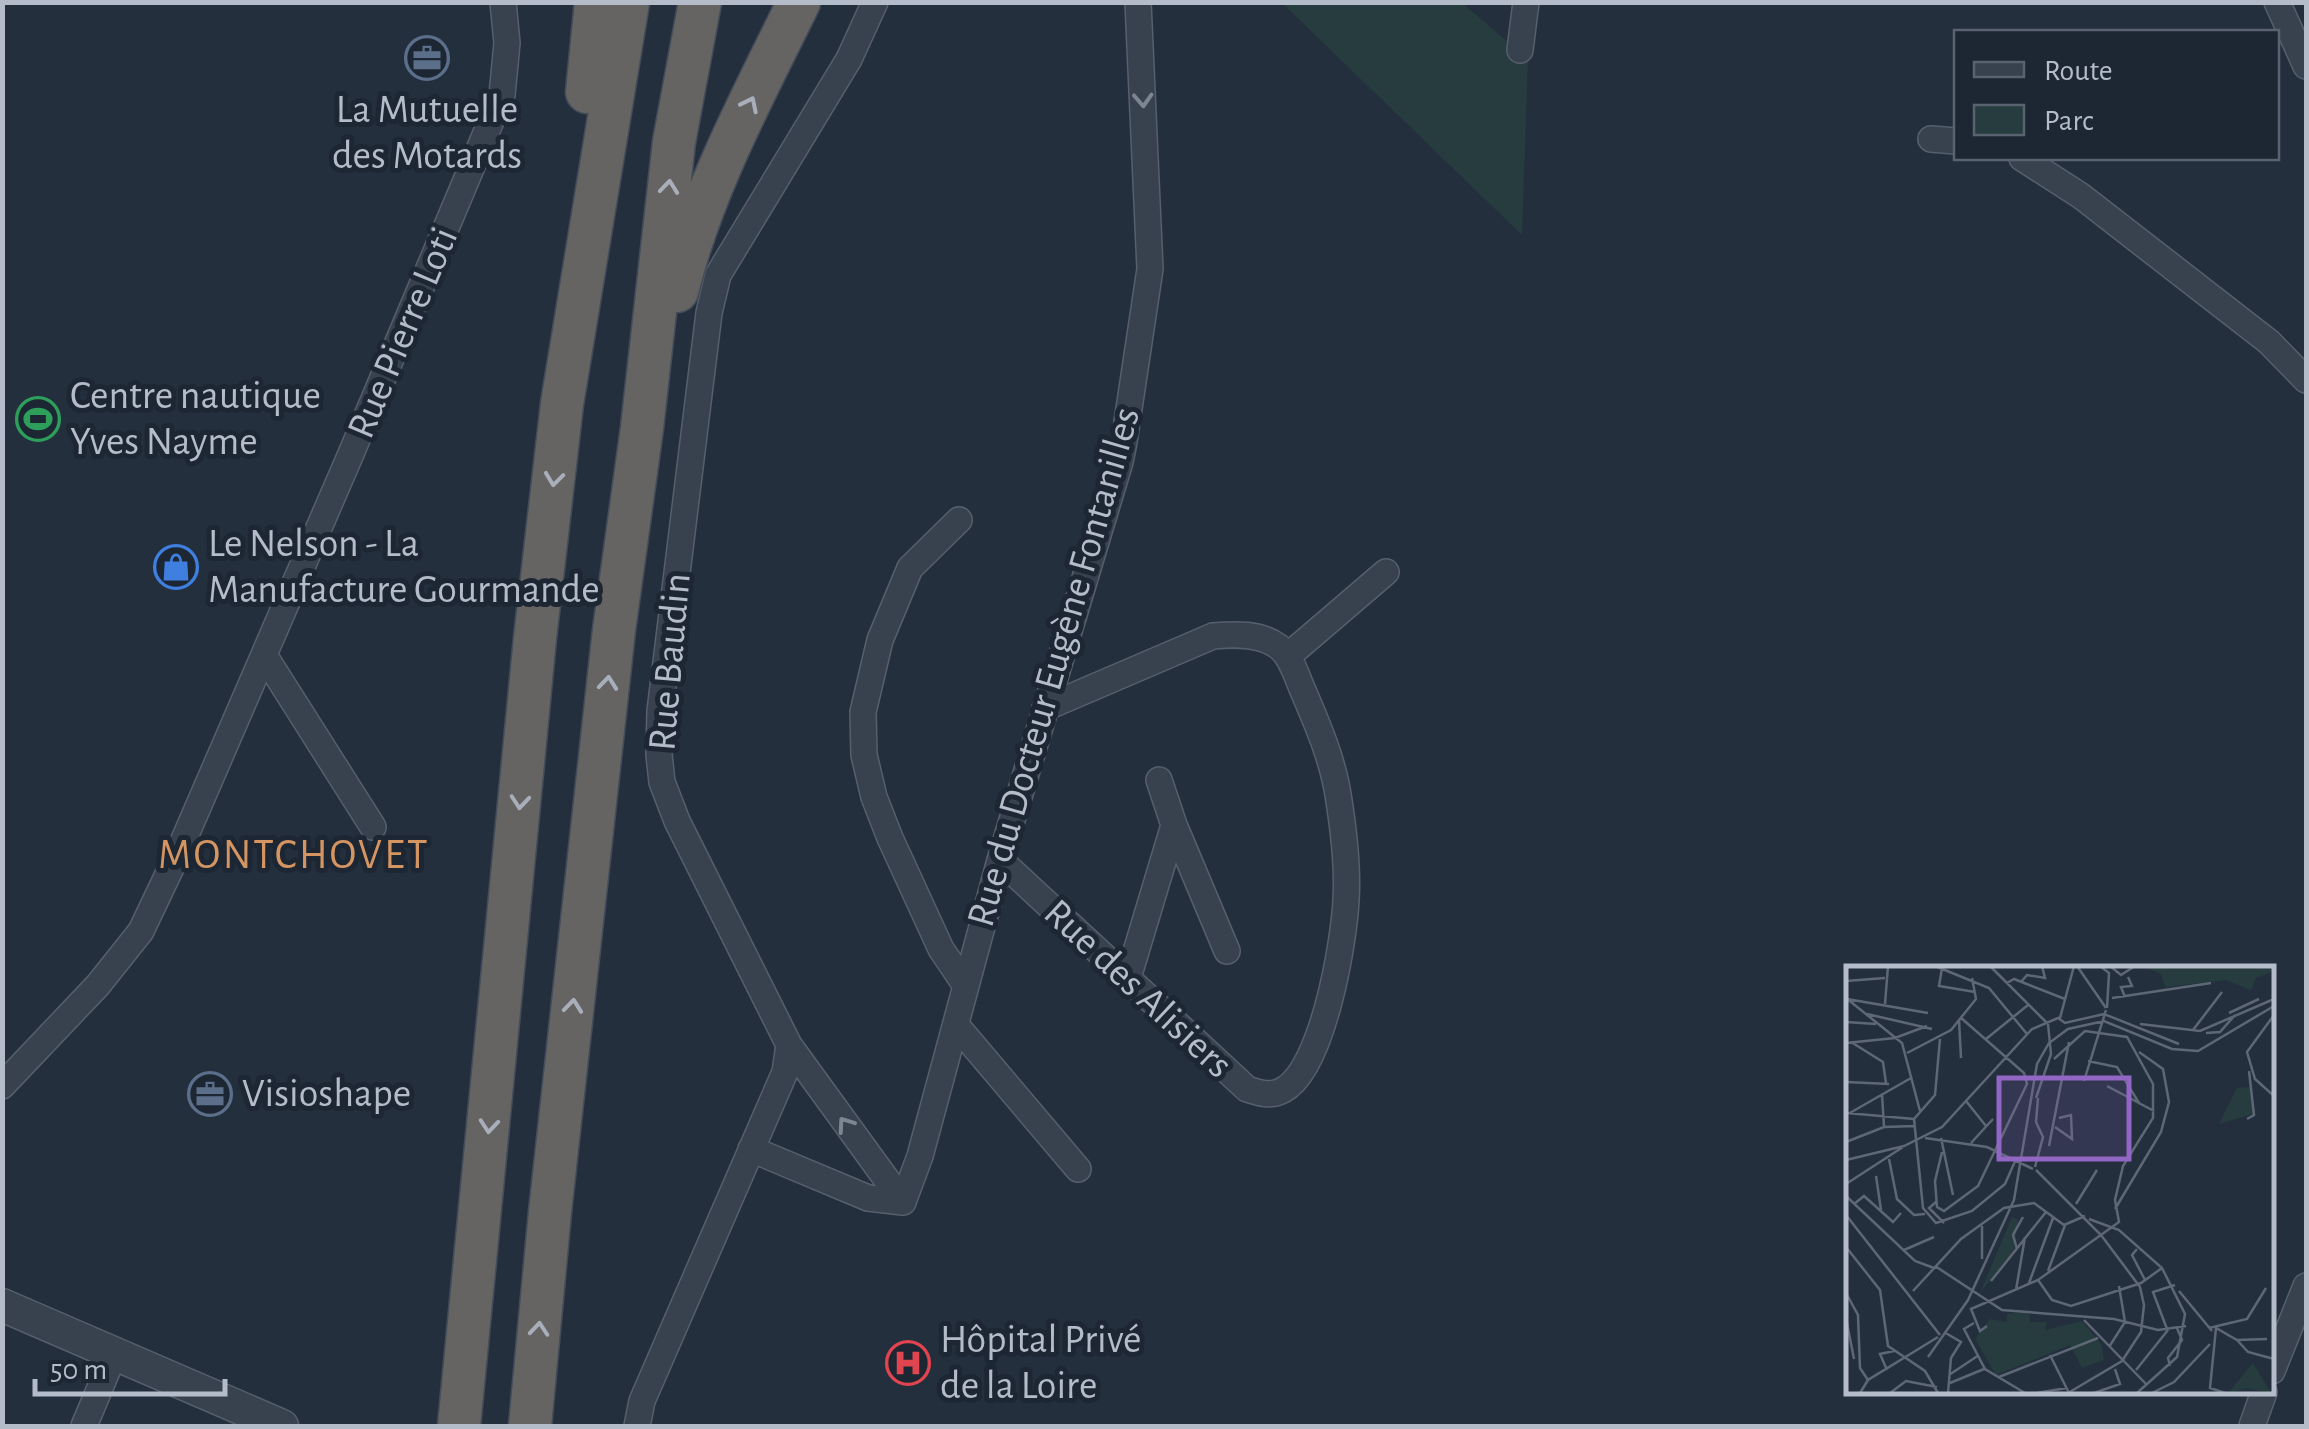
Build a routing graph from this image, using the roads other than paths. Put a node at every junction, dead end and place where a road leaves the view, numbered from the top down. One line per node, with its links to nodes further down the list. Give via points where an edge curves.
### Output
1 (503, 2): 18 (street, Rue Pierre Loti, via 502,96)
2 (596, 2): 14 (highway)
3 (628, 2): 14 (highway)
4 (700, 2): 15 (highway, one-way to 4, via 674,142)
5 (799, 2): 15 (highway, one-way to 5, via 684,262 728,148)
6 (875, 2): 29 (street, Rue Baudin, via 849,59 718,276 660,711 662,782)
7 (1138, 2): 20 (street, Rue du Docteur Eugène Fontanilles, one-way to 20, via 1150,269 1120,462)
8 (1526, 2): 10 (street)
9 (2277, 2): 11 (street)
10 (1520, 50)
11 (2306, 66)
12 (2025, 160): 13 (street, via 2269,342)
13 (2306, 380)
14 (562, 404): 41 (highway, one-way to 41)
15 (642, 428): 42 (highway, one-way to 15, via 614,630)
16 (959, 520): 27 (street, via 910,568 880,640 863,712 874,797 941,948)
17 (1386, 572): 19 (street)
18 (264, 655): 23 (street); 30 (street, Rue Pierre Loti, via 141,931)
19 (1288, 656): 20 (street, via 1258,637 1213,636); 26 (street, Rue des Alisiers, via 1327,747 1339,798 1347,895 1331,998 1302,1070 1279,1093 1247,1089)
20 (1045, 708): 24 (street, Rue du Docteur Eugène Fontanilles)
21 (1158, 780): 22 (street)
22 (1174, 825): 25 (street); 26 (street)
23 (373, 827)
24 (1000, 860): 26 (street, Rue des Alisiers); 27 (street, Rue du Docteur Eugène Fontanilles)
25 (1227, 951)
26 (1128, 978)
27 (966, 986): 28 (street, Rue du Docteur Eugène Fontanilles)
28 (956, 1025): 32 (street); 33 (street, Rue du Docteur Eugène Fontanilles)
29 (788, 1046): 31 (street, via 785,1072); 33 (street, one-way to 29)
30 (2, 1086)
31 (752, 1149): 33 (street, via 868,1198); 43 (street)
32 (1078, 1168)
33 (903, 1202)
34 (2306, 1286): 37 (street)
35 (2, 1306): 36 (street)
36 (114, 1352): 39 (street); 40 (street)
37 (2274, 1366)
38 (2263, 1394): 44 (street)
39 (84, 1426)
40 (282, 1426)
41 (459, 1426)
42 (530, 1426)
43 (637, 1426)
44 (2252, 1426)

